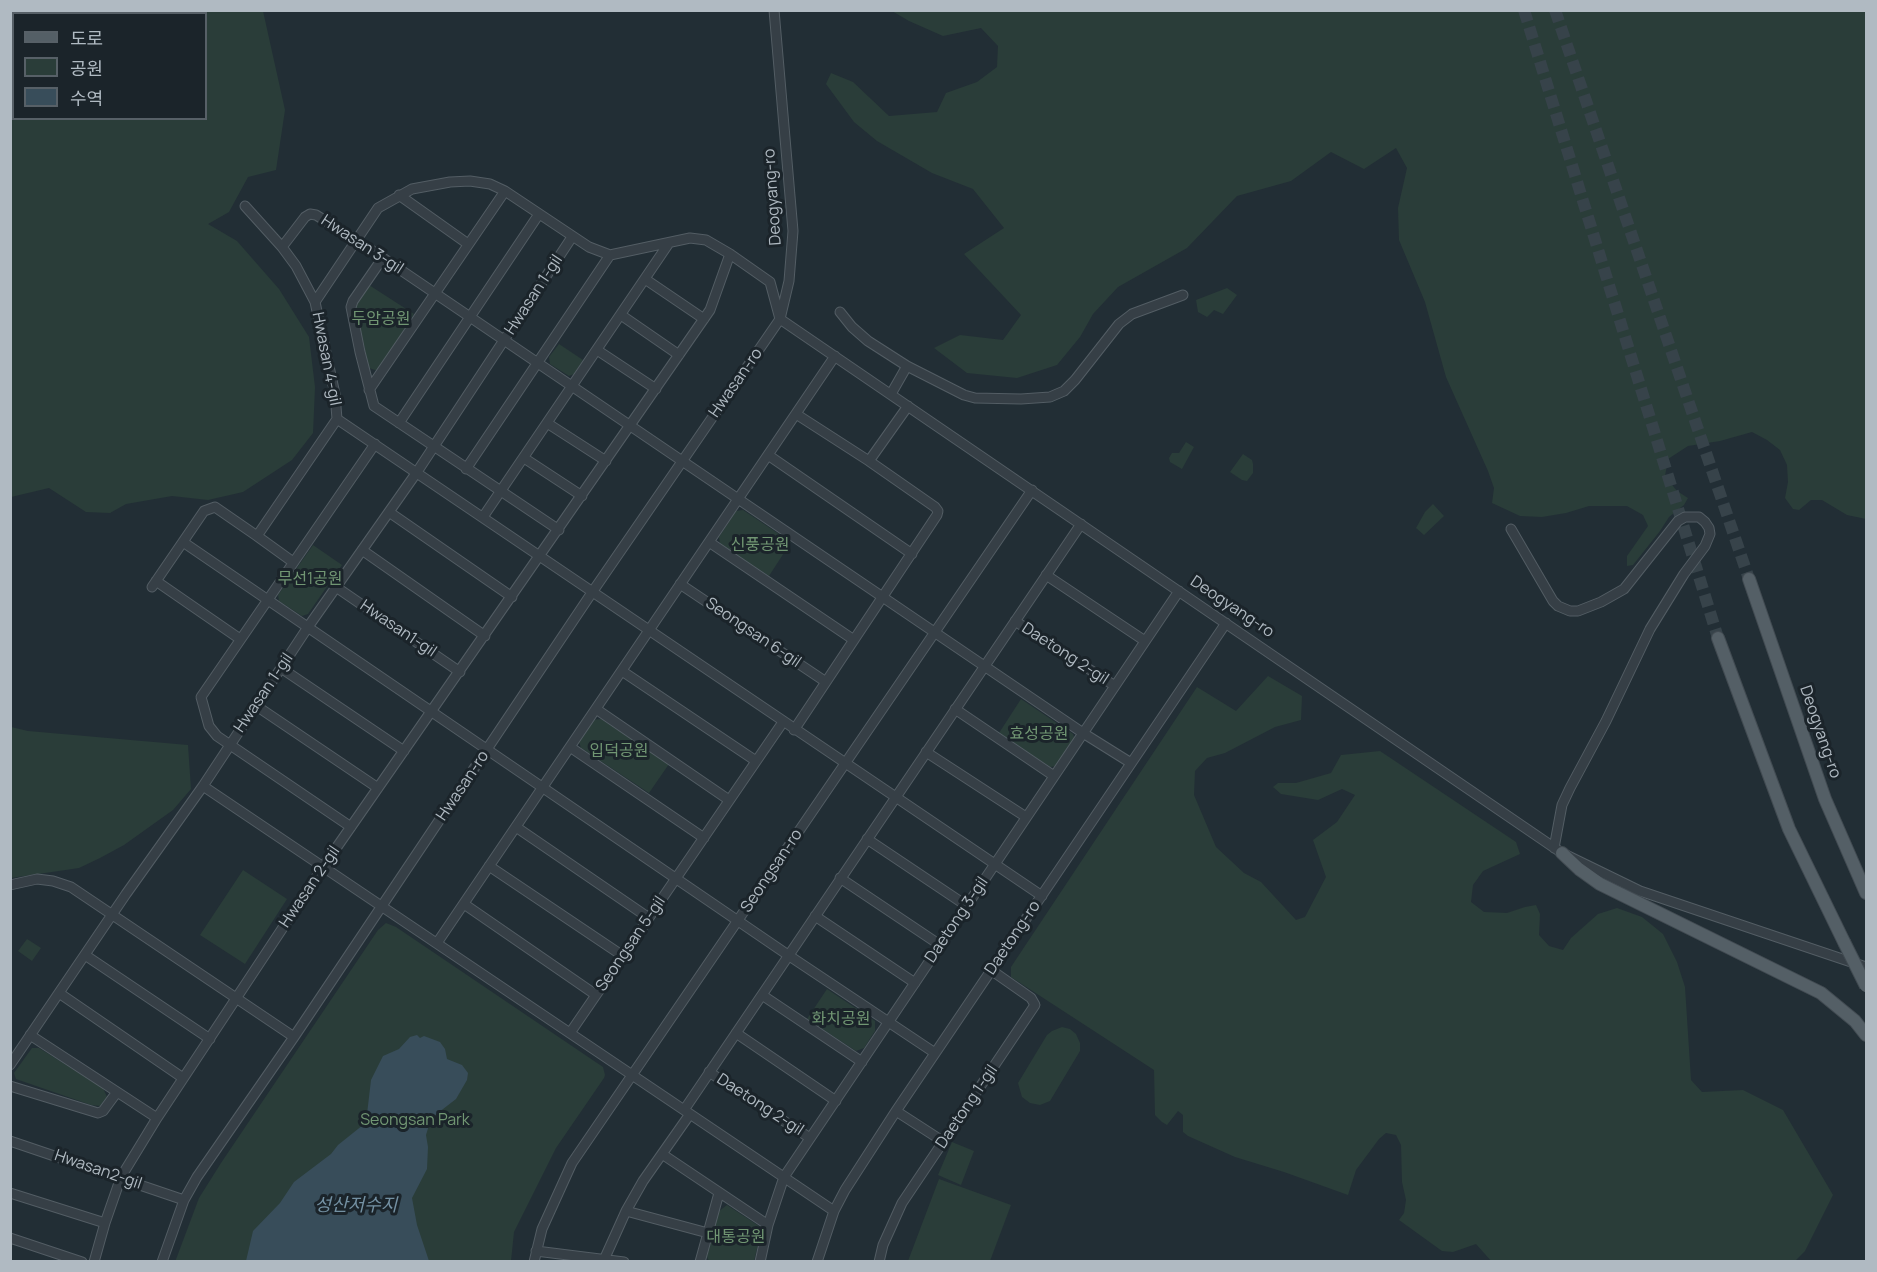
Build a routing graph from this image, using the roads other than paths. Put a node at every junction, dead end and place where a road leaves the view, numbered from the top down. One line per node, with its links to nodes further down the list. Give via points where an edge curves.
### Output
1 (774, 10): 22 (street, Deogyang-ro, via 793,231 792,266)
2 (505, 191): 3 (street, Hwasan 4-gil, via 470,181 416,187); 5 (street, Hwasan 4-gil); 9 (street)
3 (399, 195): 7 (street, Hwasan 4-gil, via 378,208); 9 (street)
4 (246, 206): 10 (street)
5 (538, 214): 6 (street, Hwasan 4-gil); 20 (street)
6 (572, 237): 12 (street, Hwasan 4-gil); 23 (street, Hwasan 1-gil)
7 (358, 241): 10 (street, Hwasan 3-gil, via 310,214); 13 (street, Hwasan 3-gil); 17 (street, Hwasan 4-gil)
8 (669, 243): 11 (street, via 690,238 706,240); 12 (street); 14 (street)
9 (468, 244): 15 (street)
10 (282, 247): 17 (street)
11 (730, 254): 21 (street, Hwasan 2-gil, via 713,306); 22 (street, via 770,282)
12 (610, 255): 27 (street)
13 (382, 258): 15 (street, Hwasan 3-gil); 31 (street, via 351,306)
14 (645, 279): 19 (street); 21 (street)
15 (435, 294): 20 (street, Hwasan 3-gil); 31 (street)
16 (1184, 295): 28 (street, via 1132,314 1119,324 1064,392 1050,397 975,398)
17 (315, 302): 35 (street, Hwasan 4-gil)
18 (840, 312): 28 (street, via 868,341)
19 (621, 315): 24 (street); 25 (street)
20 (470, 318): 23 (street, Hwasan 3-gil); 36 (street)
21 (704, 319): 25 (street, Hwasan 2-gil)
22 (780, 319): 26 (street, Deogyang-ro); 44 (street, Hwasan-ro)
23 (504, 341): 27 (street, Hwasan 3-gil); 40 (street, Hwasan 1-gil)
24 (597, 350): 29 (street); 30 (street)
25 (679, 355): 30 (street, Hwasan 2-gil)
26 (836, 356): 32 (street, Deogyang-ro); 34 (street)
27 (538, 364): 29 (street, Hwasan 3-gil); 46 (street)
28 (907, 366): 32 (street)
29 (572, 387): 37 (street); 38 (street, Hwasan 3-gil)
30 (656, 389): 38 (street, Hwasan 2-gil)
31 (369, 390): 36 (street, via 374,406)
32 (891, 394): 33 (street, Deogyang-ro)
33 (908, 406): 45 (street); 48 (street, Deogyang-ro)
34 (796, 414): 41 (street); 45 (street)
35 (337, 419): 39 (street); 57 (street, Hwasan 4-gil)
36 (399, 423): 40 (street)
37 (548, 423): 42 (street); 43 (street)
38 (630, 426): 43 (street, Hwasan 2-gil); 44 (street, Hwasan 3-gil)
39 (375, 444): 47 (street); 63 (street)
40 (433, 447): 46 (street); 47 (street, Hwasan 1-gil)
41 (768, 455): 51 (street); 61 (street)
42 (524, 458): 49 (street); 50 (street)
43 (606, 460): 50 (street, Hwasan 2-gil)
44 (682, 461): 51 (street, Hwasan 3-gil); 68 (street, Hwasan-ro)
45 (868, 461): 61 (street, via 938,511)
46 (466, 469): 49 (street)
47 (417, 472): 52 (street, Hwasan 1-gil); 53 (street)
48 (1032, 490): 54 (street, Deogyang-ro); 77 (street, Seongsan-ro)
49 (501, 492): 53 (street); 56 (street)
50 (582, 496): 56 (street, Hwasan 2-gil)
51 (739, 499): 59 (street); 71 (street)
52 (389, 512): 60 (street, Hwasan 1-gil); 70 (street)
53 (483, 517): 62 (street)
54 (1081, 524): 64 (street, Daetong 2-gil); 69 (street, Deogyang-ro)
55 (1511, 529): 115 (street, via 1553,601 1570,611 1601,602 1624,589 1678,521 1699,517 1710,534 1650,628 1570,788 1560,814)
56 (559, 530): 62 (street, Hwasan 2-gil)
57 (256, 536): 58 (street, via 214,507 204,511); 63 (street)
58 (183, 542): 72 (street); 80 (street, via 154,584)
59 (709, 542): 66 (street); 81 (street)
60 (362, 550): 67 (street, Hwasan 1-gil); 78 (street)
61 (912, 554): 71 (street)
62 (540, 556): 68 (street); 70 (street, Hwasan 2-gil)
63 (293, 562): 72 (street)
64 (1046, 575): 73 (street, Daetong 2-gil); 82 (street)
65 (1749, 579): 122 (main road, Deogyang-ro, via 1825,799)
66 (680, 584): 76 (street); 87 (street, Seongsan 6-gil)
67 (336, 587): 75 (street, Hwasan 1-gil); 86 (street, Hwasan1-gil)
68 (593, 591): 76 (street); 98 (street, Hwasan-ro)
69 (1179, 591): 74 (street, Deogyang-ro); 82 (street, Daetong 3-gil)
70 (512, 597): 78 (street, Hwasan 2-gil)
71 (883, 597): 77 (street); 81 (street)
72 (268, 599): 75 (street); 80 (street)
73 (1015, 621): 83 (street, Daetong 2-gil); 88 (street, Daetong 2-gil)
74 (1226, 623): 103 (street, Daetong-ro); 115 (street, Deogyang-ro)
75 (308, 627): 84 (street, Hwasan 1-gil); 92 (street)
76 (650, 630): 85 (street); 93 (street)
77 (935, 632): 83 (street); 102 (street, Seongsan-ro)
78 (485, 636): 86 (street, Hwasan 2-gil)
79 (1718, 638): 139 (main road, bridge, via 1789,829)
80 (240, 639): 96 (street, via 201,697 211,731)
81 (854, 640): 87 (street)
82 (1145, 641): 88 (street, Daetong 3-gil)
83 (985, 665): 91 (street, Daetong 2-gil); 95 (street)
84 (281, 668): 89 (street, Hwasan 1-gil); 99 (street)
85 (622, 671): 90 (street); 101 (street)
86 (460, 672): 92 (street, Hwasan 2-gil)
87 (826, 682): 94 (street)
88 (1114, 686): 95 (street, Daetong 3-gil)
89 (255, 705): 96 (street, Hwasan 1-gil); 107 (street)
90 (596, 709): 97 (street); 109 (street)
91 (955, 710): 100 (street, Daetong 2-gil); 104 (street)
92 (432, 711): 98 (street); 99 (street, Hwasan 2-gil)
93 (783, 722): 94 (street); 101 (street, Seongsan 5-gil)
94 (794, 729): 102 (street)
95 (1083, 733): 103 (street); 104 (street, Daetong 3-gil)
96 (229, 745): 105 (street, Hwasan 1-gil); 111 (street)
97 (570, 747): 106 (street); 113 (street)
98 (488, 750): 106 (street); 125 (street, Hwasan-ro)
99 (404, 751): 107 (street, Hwasan 2-gil)
100 (926, 752): 108 (street, Daetong 2-gil); 110 (street)
101 (756, 761): 109 (street, Seongsan 5-gil)
102 (845, 763): 108 (street); 130 (street, Seongsan-ro)
103 (1131, 763): 123 (street, Daetong-ro)
104 (1054, 776): 110 (street, Daetong 3-gil)
105 (203, 786): 118 (street); 127 (street, Hwasan 1-gil)
106 (543, 786): 112 (street); 120 (street)
107 (378, 788): 111 (street, Hwasan 2-gil)
108 (896, 796): 114 (street, Daetong 2-gil); 116 (street)
109 (729, 800): 113 (street, Seongsan 5-gil)
110 (1026, 817): 116 (street, Daetong 3-gil)
111 (351, 827): 118 (street, Hwasan 2-gil)
112 (516, 827): 117 (street); 129 (street)
113 (704, 838): 120 (street, Seongsan 5-gil)
114 (867, 839): 119 (street, Daetong 2-gil); 126 (street)
115 (1558, 850): 136 (street, Deogyang-ro, via 1640,891); 148 (main road, via 1600,884 1821,993)
116 (994, 865): 123 (street); 126 (street, Daetong 3-gil)
117 (489, 866): 124 (street); 135 (street)
118 (323, 867): 125 (street); 143 (street, Hwasan 2-gil)
119 (840, 878): 128 (street, Daetong 2-gil); 132 (street)
120 (676, 879): 129 (street, Seongsan 5-gil); 130 (street)
121 (10, 885): 127 (street, via 38,879 63,884)
122 (1866, 893)
123 (1042, 896): 137 (street, Daetong-ro)
124 (464, 904): 131 (street); 142 (street)
125 (381, 905): 131 (street); 149 (street, Hwasan-ro)
126 (967, 906): 132 (street, Daetong 3-gil)
127 (113, 915): 133 (street, Hwasan 1-gil); 143 (street)
128 (815, 916): 134 (street, Daetong 2-gil); 138 (street)
129 (649, 918): 135 (street, Seongsan 5-gil)
130 (738, 921): 134 (street); 155 (street, Seongsan-ro)
131 (437, 943): 145 (street)
132 (940, 945): 138 (street, Daetong 3-gil)
133 (85, 955): 140 (street, Hwasan 1-gil); 150 (street)
134 (788, 955): 141 (street, Daetong 2-gil); 144 (street)
135 (623, 956): 142 (street, Seongsan 5-gil)
136 (1866, 967)
137 (991, 970): 151 (street, Daetong-ro); 165 (street, Daetong 1-gil, via 1035,1005)
138 (915, 983): 144 (street, Daetong 3-gil)
139 (1866, 986)
140 (59, 993): 147 (street, Hwasan 1-gil); 156 (street)
141 (762, 994): 146 (street, Daetong 2-gil); 152 (street)
142 (596, 995): 145 (street, Seongsan 5-gil)
143 (237, 999): 149 (street); 150 (street, Hwasan 2-gil)
144 (888, 1023): 151 (street); 152 (street, Daetong 3-gil)
145 (570, 1033): 155 (street)
146 (736, 1033): 154 (street, Daetong 2-gil); 159 (street)
147 (30, 1035): 153 (street, Hwasan 1-gil); 158 (street)
148 (1866, 1035)
149 (294, 1037): 171 (street, Hwasan-ro)
150 (210, 1039): 156 (street, Hwasan 2-gil)
151 (935, 1053): 160 (street, Daetong-ro)
152 (862, 1062): 159 (street, Daetong 3-gil)
153 (10, 1065)
154 (709, 1072): 161 (street, Daetong 2-gil); 163 (street, Daetong 2-gil)
155 (632, 1075): 161 (street); 178 (street, Seongsan-ro, via 572,1163)
156 (183, 1078): 162 (street, Hwasan 2-gil)
157 (10, 1086): 158 (street, via 99,1113)
158 (117, 1092): 162 (street)
159 (836, 1101): 163 (street, Daetong 3-gil)
160 (896, 1111): 165 (street); 173 (street, Daetong-ro)
161 (687, 1112): 166 (street, Daetong 2-gil); 168 (street)
162 (157, 1118): 167 (street, Hwasan 2-gil)
163 (810, 1138): 168 (street, Daetong 3-gil)
164 (10, 1141): 167 (street, Hwasan2-gil)
165 (944, 1142): 188 (street, Daetong 1-gil, via 895,1215)
166 (662, 1154): 170 (street); 172 (street, Daetong 2-gil)
167 (121, 1177): 171 (street, Hwasan2-gil); 174 (street, Hwasan 2-gil)
168 (784, 1177): 173 (street); 175 (street, Daetong 3-gil)
169 (10, 1193): 174 (street)
170 (719, 1193): 175 (street); 176 (street)
171 (184, 1200): 182 (street, Hwasan-ro)
172 (626, 1211): 176 (street); 179 (street, Daetong 2-gil)
173 (834, 1211): 187 (street, Daetong-ro)
174 (105, 1223): 181 (street, Hwasan 2-gil)
175 (768, 1225): 186 (street, Daetong 3-gil)
176 (708, 1233): 185 (street)
177 (10, 1238): 180 (street)
178 (536, 1251): 179 (street); 183 (street, Seongsan-ro)
179 (603, 1260): 184 (street)
180 (82, 1262)
181 (94, 1262)
182 (162, 1262)
183 (534, 1262)
184 (624, 1262)
185 (700, 1262)
186 (760, 1262)
187 (817, 1262)
188 (879, 1262)

